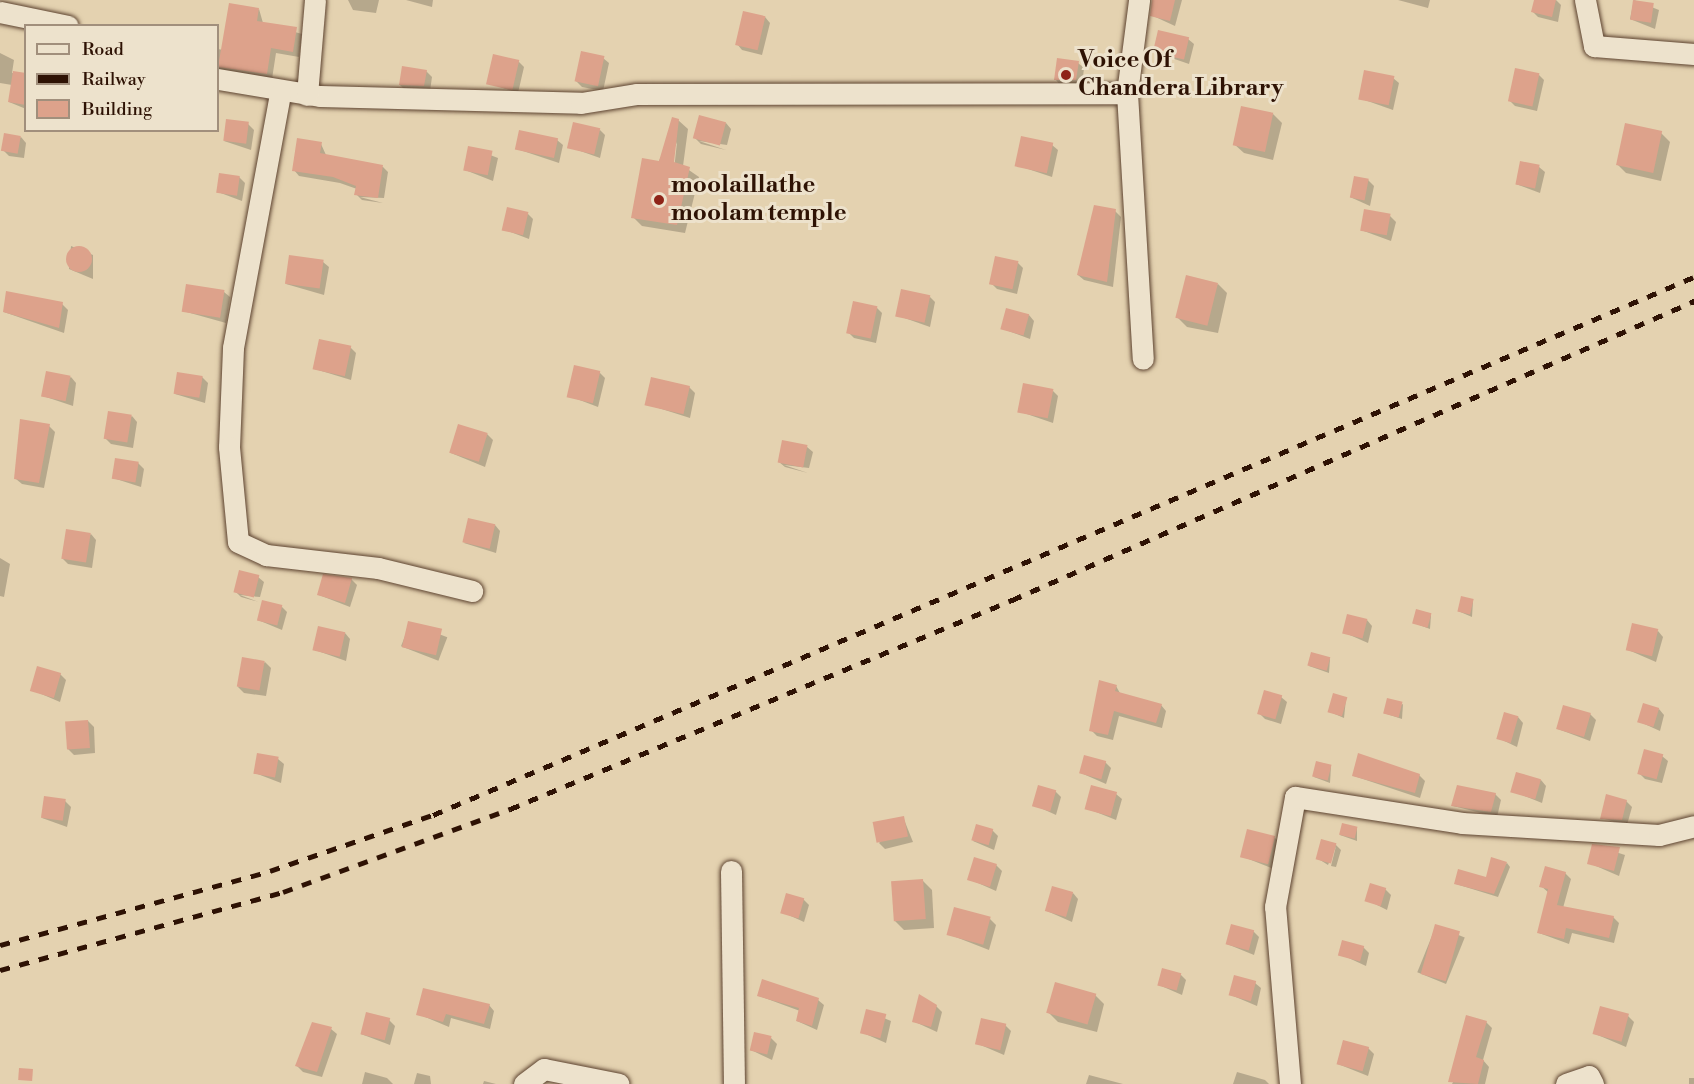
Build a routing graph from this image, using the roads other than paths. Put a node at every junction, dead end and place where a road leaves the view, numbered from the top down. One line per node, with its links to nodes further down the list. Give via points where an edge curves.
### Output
1 (315, 0): 10 (street)
2 (1139, 0): 9 (street)
3 (1585, 0): 6 (street, via 1594,46)
4 (0, 12): 5 (street)
5 (59, 24)
6 (1694, 54)
7 (219, 79): 8 (street)
8 (280, 93): 10 (street); 12 (street, via 233,348 229,447 238,542 266,555 378,568)
9 (1127, 93): 10 (street, via 637,94 581,103); 11 (street)
10 (307, 95)
11 (1143, 359)
12 (472, 591)
13 (1694, 826): 18 (street, via 1659,835 1462,823 1295,797 1275,907)
14 (731, 871): 17 (street)
15 (524, 1084): 16 (street, via 544,1069)
16 (619, 1084)
17 (734, 1084)
18 (1290, 1084)
19 (1566, 1084): 20 (street, via 1589,1076)
20 (1593, 1084)

